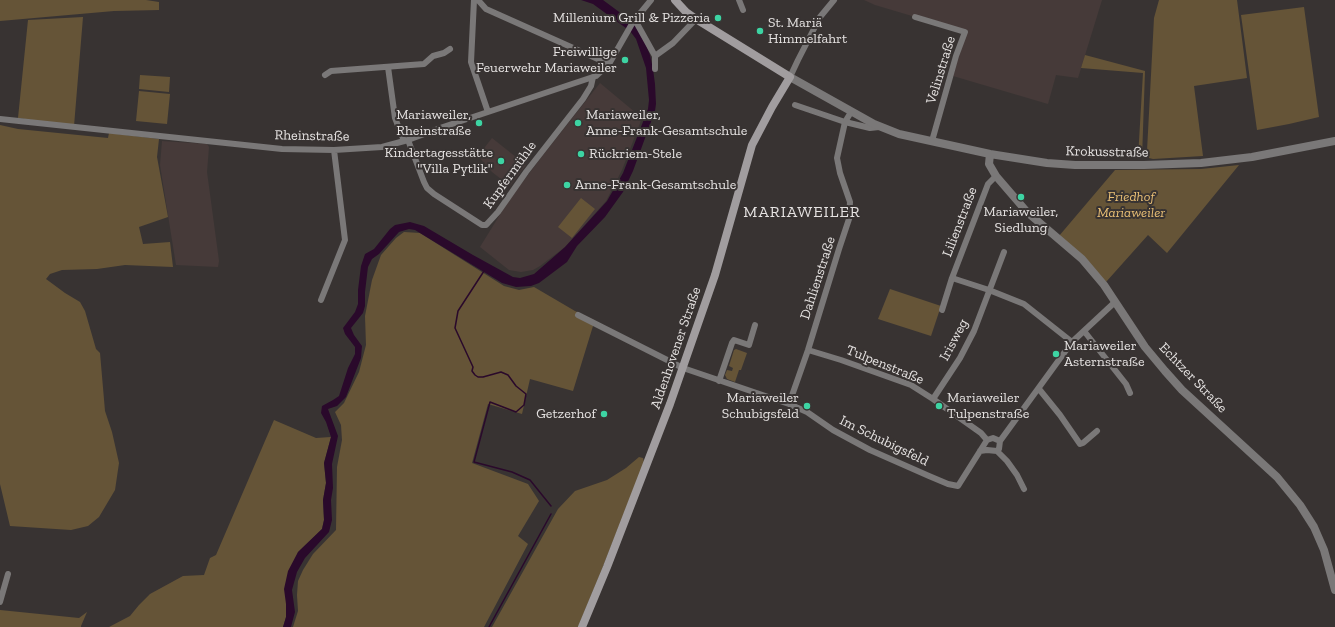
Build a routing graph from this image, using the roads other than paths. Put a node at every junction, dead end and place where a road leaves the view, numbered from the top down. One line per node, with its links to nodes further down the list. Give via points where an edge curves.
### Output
1 (474, 0): 20 (street, via 471,62)
2 (478, 0): 13 (street, via 486,9)
3 (651, 0): 10 (street)
4 (675, 0): 9 (main road)
5 (739, 0): 7 (street)
6 (834, 0): 18 (street, via 820,17)
7 (743, 10)
8 (915, 17): 26 (street, Velinstraße, via 965,32)
9 (696, 19): 12 (street, via 673,43); 18 (main road)
10 (634, 21): 12 (street); 13 (street)
11 (450, 49): 14 (street, via 433,56 424,64)
12 (655, 56): 15 (street)
13 (609, 64): 17 (street, Rheinstraße)
14 (388, 67): 16 (street, via 331,71); 25 (street, via 395,118)
15 (655, 69)
16 (325, 75)
17 (593, 77): 20 (street, Rheinstraße); 25 (street, Kupfermühle, via 583,99 486,225 482,225 427,188)
18 (790, 77): 21 (street, Krokusstraße); 42 (main road, Aldenhovener Straße, via 752,145 715,275)
19 (795, 105): 23 (street, Krokusstraße)
20 (488, 112): 25 (street, Rheinstraße)
21 (851, 112): 23 (street, Dahlienstraße); 24 (street, Krokusstraße)
22 (0, 119): 28 (street, Rheinstraße, via 282,149)
23 (845, 122): 24 (street, Krokusstraße, via 870,128); 41 (street, Dahlienstraße, via 837,158 850,202 849,219)
24 (880, 127): 26 (street, Krokusstraße, via 898,134)
25 (406, 141): 28 (street, Rheinstraße, via 382,147)
26 (932, 141): 29 (street, Krokusstraße)
27 (1335, 141): 29 (street, Krokusstraße, via 1252,157 1161,165 1075,165)
28 (334, 150): 34 (street, via 345,240)
29 (990, 154): 30 (street, Echtzer Straße, via 989,164)
30 (996, 176): 32 (street, Lilienstraße, via 988,184); 35 (street, Echtzer Straße, via 1027,212 1082,260)
31 (1004, 252): 33 (street)
32 (952, 278): 33 (street, Lilienstraße); 36 (street, Lilienstraße)
33 (989, 290): 40 (street, Lilienstraße, via 1024,304); 46 (street, Irisweg, via 974,331)
34 (321, 300)
35 (1115, 302): 39 (street); 55 (street, Echtzer Straße, via 1145,347 1174,382 1277,477 1300,506 1314,527 1324,550)
36 (942, 310)
37 (578, 315): 42 (street, Im Schubigsfeld)
38 (755, 326): 43 (street, via 749,345 734,340)
39 (1084, 331): 40 (street); 45 (street, via 1126,384)
40 (1072, 342): 44 (street)
41 (808, 350): 46 (street, Tulpenstraße, via 911,385); 47 (street, Dahlienstraße)
42 (683, 368): 43 (street, Im Schubigsfeld); 57 (main road, Aldenhovener Straße)
43 (719, 381): 47 (street, Im Schubigsfeld)
44 (1038, 389): 48 (street, via 1080,444); 50 (street)
45 (1130, 393)
46 (933, 399): 49 (street, Tulpenstraße)
47 (789, 404): 51 (street, Im Schubigsfeld, via 813,415 833,430 859,444 948,484 958,486)
48 (1097, 431)
49 (987, 440): 50 (street, via 992,438); 51 (street)
50 (1000, 441): 52 (street)
51 (980, 451): 52 (street)
52 (997, 451): 53 (street, via 1017,475)
53 (1024, 489)
54 (8, 574): 56 (street)
55 (1335, 590)
56 (0, 602)
57 (582, 627)

